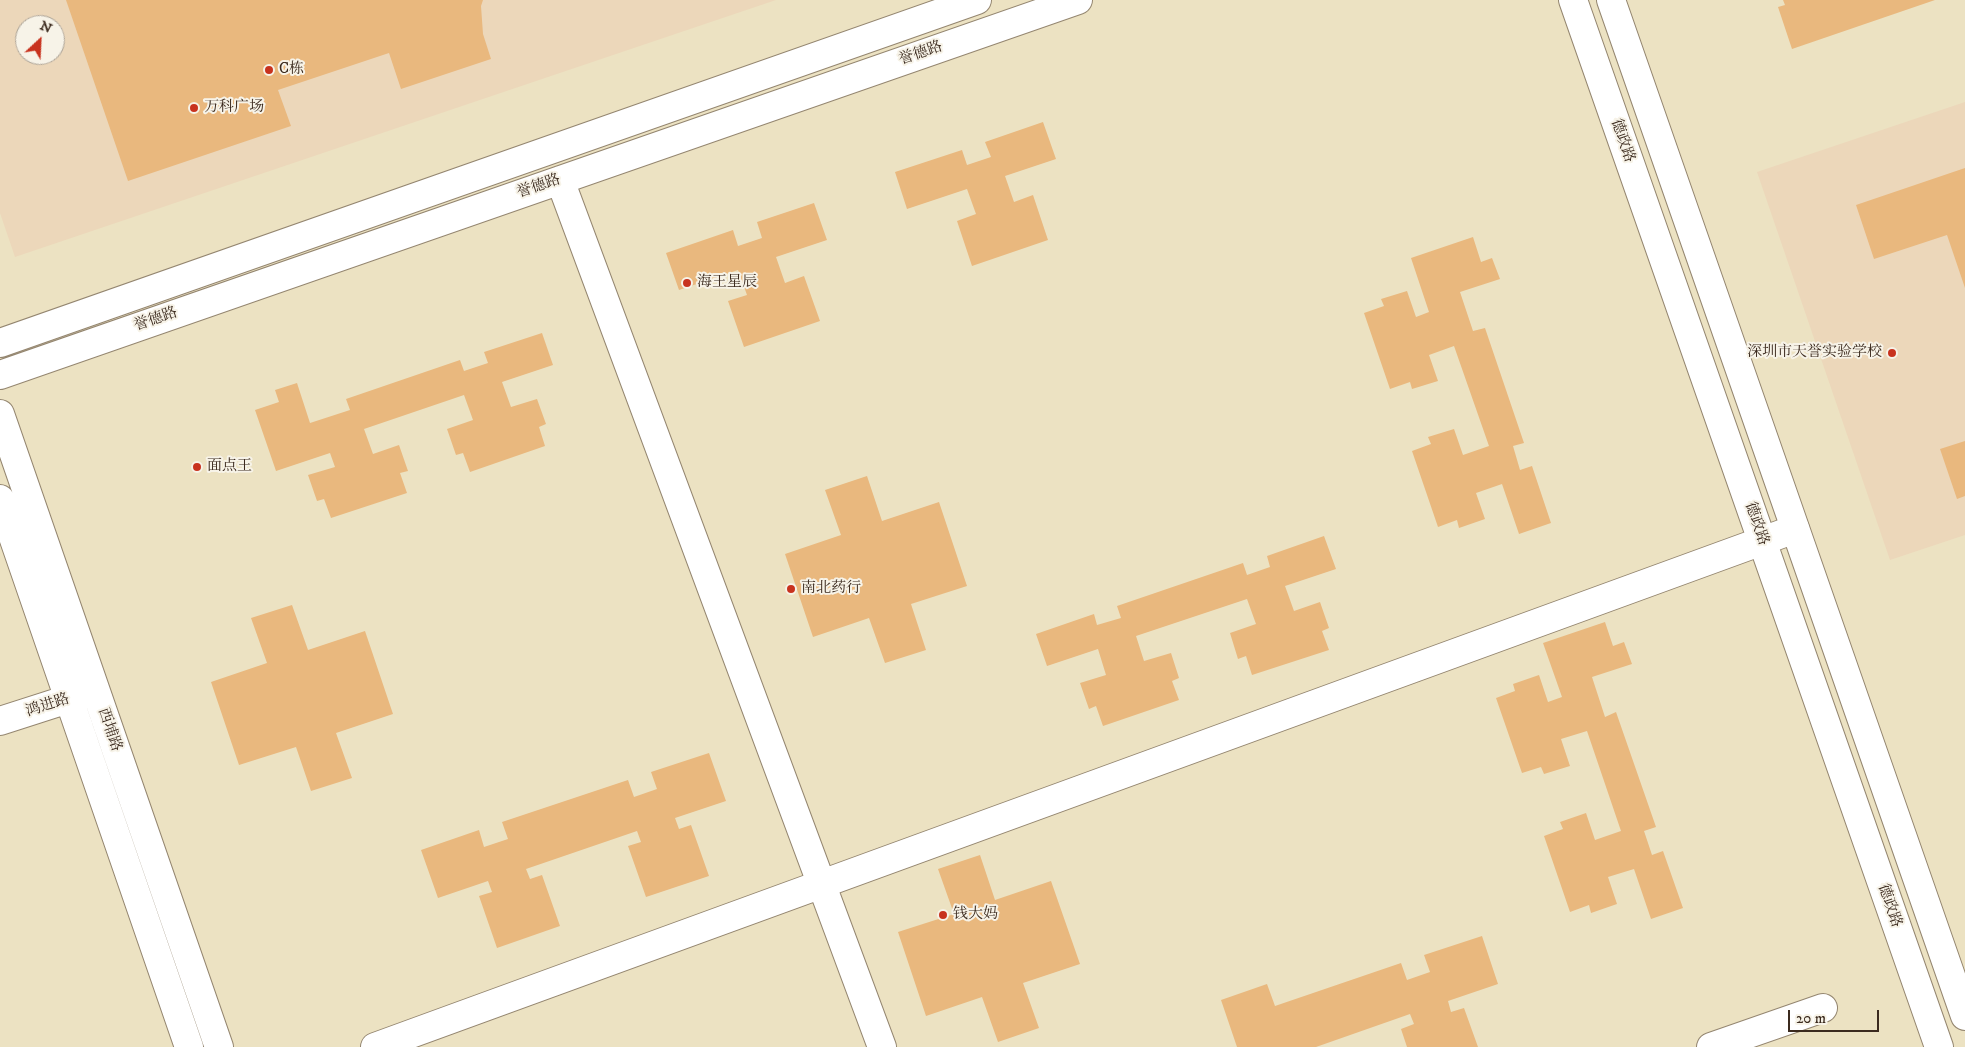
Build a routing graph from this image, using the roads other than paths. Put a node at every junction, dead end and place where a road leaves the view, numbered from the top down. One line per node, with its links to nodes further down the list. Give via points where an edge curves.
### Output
1 (977, 0): 6 (street, 誉德路)
2 (1078, 0): 5 (street, 誉德路)
3 (1573, 0): 11 (street, 德政路)
4 (1611, 0): 10 (street)
5 (560, 180): 7 (street, 誉德路); 15 (street)
6 (0, 343)
7 (0, 375)
8 (0, 414): 12 (street, 西埔路)
9 (0, 499): 13 (street, 西埔路)
10 (1795, 529): 11 (street); 17 (street)
11 (1762, 541): 15 (street); 23 (street, 德政路)
12 (95, 690): 13 (street, 鸿进路); 19 (street, 西埔路)
13 (69, 699): 14 (street, 鸿进路); 18 (street, 西埔路)
14 (0, 721)
15 (821, 884): 20 (street); 21 (street)
16 (1823, 1008): 22 (street)
17 (1965, 1016)
18 (189, 1047)
19 (219, 1047)
20 (375, 1047)
21 (882, 1047)
22 (1711, 1047)
23 (1939, 1047)

